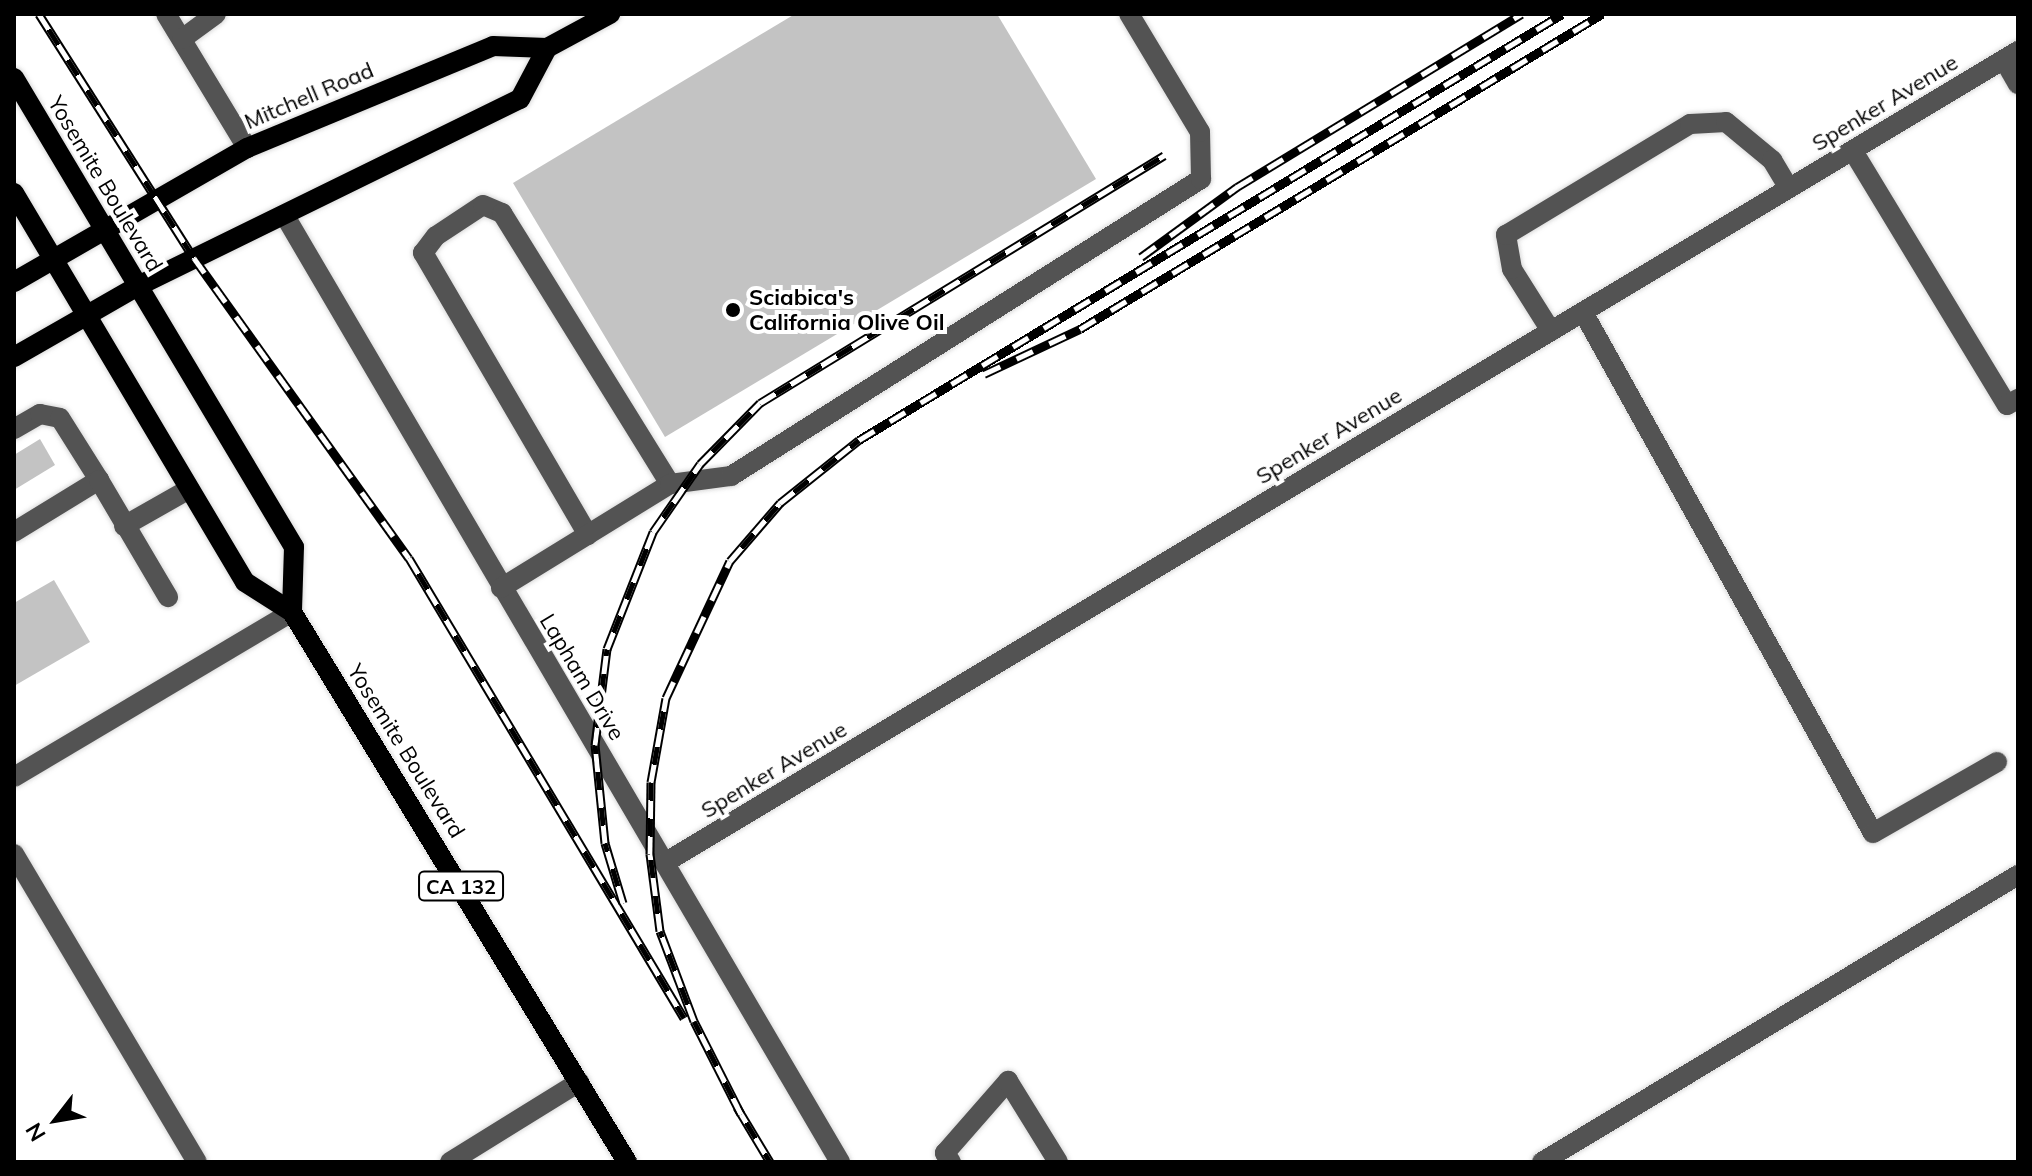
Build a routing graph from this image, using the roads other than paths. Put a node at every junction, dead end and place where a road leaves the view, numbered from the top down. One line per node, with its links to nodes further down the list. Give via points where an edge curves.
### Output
1 (166, 14): 5 (street)
2 (216, 14): 5 (street)
3 (610, 14): 6 (main road)
4 (1129, 14): 26 (street, via 1200,132 1201,179 731,476)
5 (182, 39): 10 (street)
6 (547, 48): 10 (main road, Mitchell Road, via 493,46); 14 (main road, via 520,99)
7 (2011, 56): 9 (street); 11 (street, Spenker Avenue)
8 (14, 78): 15 (main road, Yosemite Boulevard)
9 (2018, 84)
10 (247, 148): 15 (main road, Mitchell Road)
11 (1853, 151): 12 (street, Spenker Avenue); 23 (street, via 2007,405)
12 (1789, 188): 19 (street, Spenker Avenue); 21 (street, via 1772,160 1726,122 1690,124 1506,235 1512,269)
13 (14, 193): 16 (main road, Yosemite Boulevard)
14 (285, 216): 18 (main road); 31 (street, Lapham Drive)
15 (101, 228): 16 (main road, Mitchell Road); 18 (main road, Yosemite Boulevard)
16 (53, 258): 17 (main road, Mitchell Road); 20 (main road, Yosemite Boulevard)
17 (14, 282)
18 (138, 286): 20 (main road); 33 (main road, Yosemite Boulevard, via 294,547)
19 (1583, 312): 21 (street, Spenker Avenue); 34 (street, via 1873,833)
20 (88, 313): 22 (main road); 27 (main road, Yosemite Boulevard)
21 (1551, 331): 37 (street, Spenker Avenue)
22 (14, 357)
23 (2018, 399)
24 (14, 429): 25 (street, via 40,414 60,418)
25 (99, 480): 28 (street); 29 (street)
26 (670, 484): 30 (street); 30 (street, via 502,213 483,205 436,236 423,253)
27 (189, 489): 28 (street); 33 (main road, Yosemite Boulevard, via 245,582)
28 (124, 526): 32 (street)
29 (14, 532)
30 (588, 535): 31 (street)
31 (501, 588): 37 (street, Lapham Drive)
32 (168, 597)
33 (292, 612): 35 (street); 39 (main road, Yosemite Boulevard / CA 132)
34 (1997, 762)
35 (14, 777)
36 (14, 854): 40 (street)
37 (666, 862): 43 (street, Lapham Drive)
38 (2018, 875): 46 (street)
39 (579, 1082): 41 (street); 42 (main road, Yosemite Boulevard / CA 132)
40 (197, 1162)
41 (450, 1162)
42 (627, 1162)
43 (840, 1162)
44 (951, 1162): 45 (street, via 945,1153 1008,1081)
45 (1058, 1162)
46 (1542, 1162)

